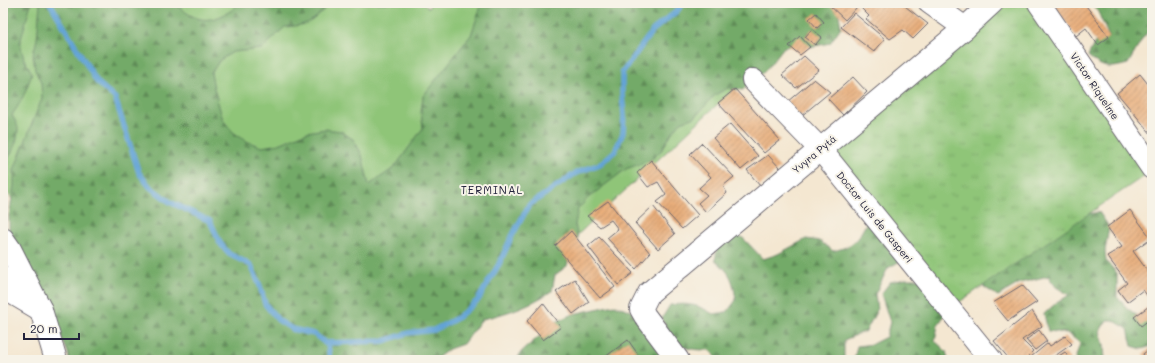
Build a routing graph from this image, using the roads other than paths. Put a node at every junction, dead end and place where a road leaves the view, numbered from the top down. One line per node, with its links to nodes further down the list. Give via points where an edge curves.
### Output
1 (930, 3): 4 (street)
2 (992, 3): 4 (street, Yvyra Pytá)
3 (1039, 3): 7 (street, Victor Riquelme)
4 (964, 28): 6 (street, Yvyra Pytá)
5 (753, 80): 6 (street, Doctor Luis de Gasperi)
6 (820, 150): 12 (street, Yvyra Pytá, via 649,293 641,309); 13 (street, Doctor Luis de Gasperi)
7 (1152, 168)
8 (3, 239): 10 (street)
9 (3, 278): 10 (street, via 14,294)
10 (41, 310): 11 (street)
11 (55, 358)
12 (678, 360)
13 (991, 360)

